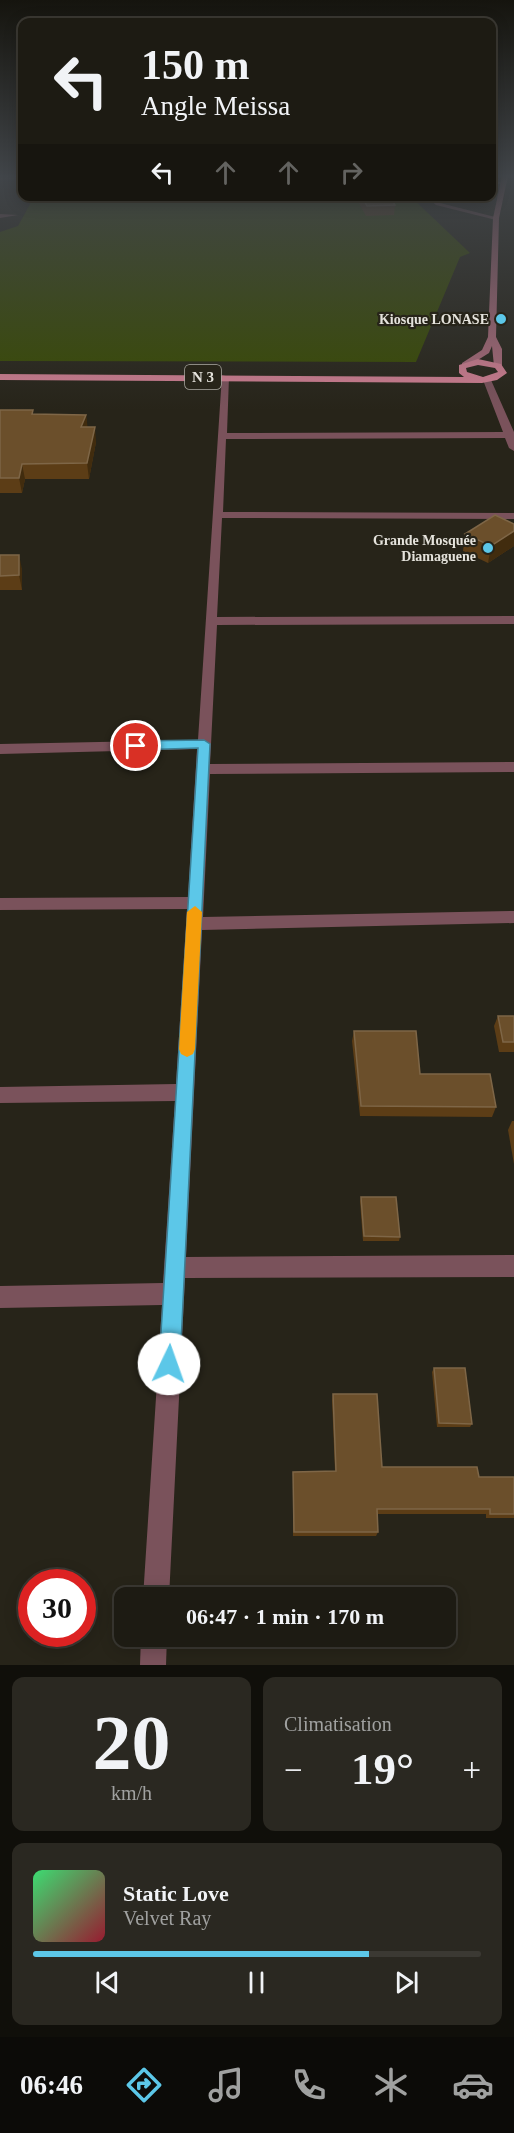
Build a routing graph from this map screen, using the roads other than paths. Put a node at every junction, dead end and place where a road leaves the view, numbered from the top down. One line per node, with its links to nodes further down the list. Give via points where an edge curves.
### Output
1 (495, 254): 2 (main road)
2 (492, 337): 3 (main road, via 486,351); 4 (main road)
3 (464, 366): 4 (main road, via 478,362); 8 (main road, N 3); 9 (main road, via 461,370 467,376)
4 (501, 368): 5 (main road); 9 (main road, via 501,376)
5 (514, 372)
6 (0, 377): 7 (main road, N 3)
7 (225, 377): 8 (main road, N 3); 12 (street)
8 (406, 378): 9 (main road, N 3)
9 (487, 379): 10 (main road, N 3); 11 (street)
10 (514, 380)
11 (511, 435): 12 (street); 13 (street)
12 (221, 436): 14 (street)
13 (514, 448)
14 (217, 515): 15 (street); 17 (street)
15 (514, 516)
16 (514, 620): 17 (street)
17 (211, 621): 18 (street)
18 (204, 744): 19 (street); 21 (street)
19 (0, 749)
20 (514, 767): 21 (street)
21 (202, 769): 22 (street)
22 (195, 903): 23 (street); 25 (street)
23 (0, 904)
24 (514, 917): 25 (street)
25 (194, 924): 26 (street)
26 (184, 1092): 27 (street); 29 (street)
27 (0, 1095)
28 (514, 1266): 29 (street)
29 (175, 1268): 30 (street)
30 (173, 1294): 31 (street); 32 (street)
31 (0, 1297)
32 (157, 1587)
33 (154, 1647): 34 (street)
34 (153, 1665)

